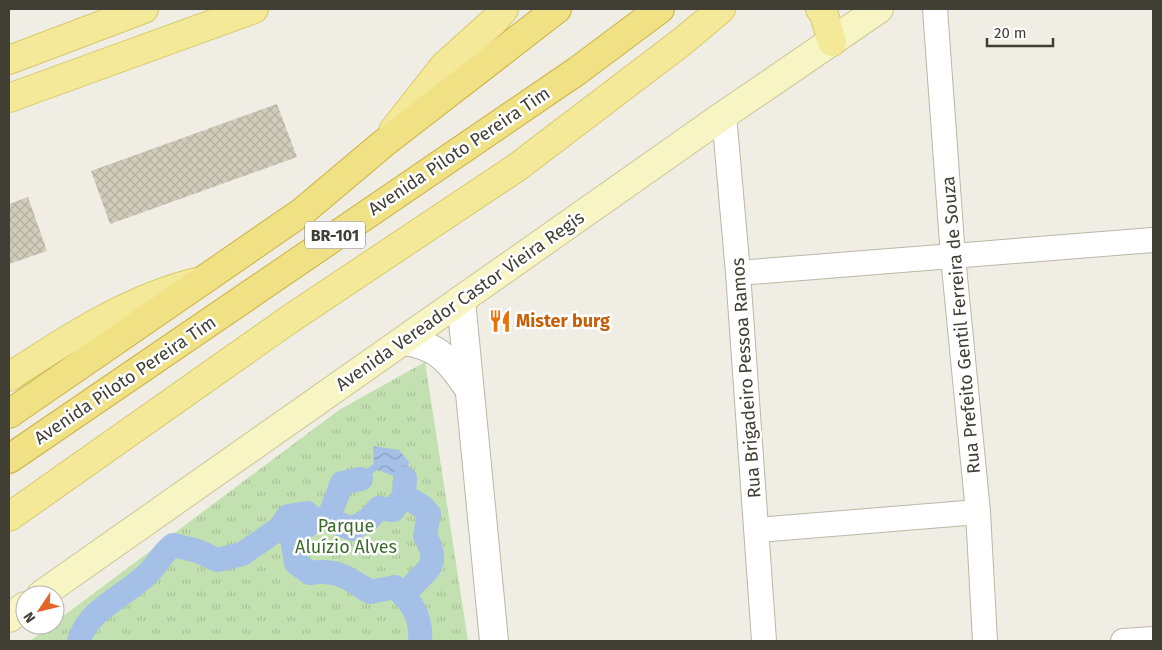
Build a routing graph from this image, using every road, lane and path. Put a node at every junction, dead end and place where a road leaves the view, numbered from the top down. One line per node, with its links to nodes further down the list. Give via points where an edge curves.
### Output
1 (144, 9): 11 (main road)
2 (254, 9): 12 (main road)
3 (504, 9): 14 (main road, via 444,66)
4 (557, 9): 14 (highway, BR-101)
5 (660, 9): 24 (highway, Avenida Piloto Pereira Tim / BR-101, via 577,71)
6 (721, 9): 26 (main road, via 516,168 288,321)
7 (820, 9): 10 (main road)
8 (879, 9): 10 (main road, Avenida Vereador Castor Vieira Regis)
9 (935, 9): 16 (street, Rua Prefeito Gentil Ferreira de Souza)
10 (832, 42): 13 (main road, Avenida Vereador Castor Vieira Regis)
11 (9, 60)
12 (9, 98)
13 (724, 115): 17 (street, Rua Brigadeiro Pessoa Ramos); 19 (main road, Avenida Vereador Castor Vieira Regis)
14 (384, 144): 18 (highway, BR-101, via 302,212)
15 (1153, 240): 16 (street)
16 (953, 257): 17 (street); 25 (street, Rua Prefeito Gentil Ferreira de Souza)
17 (738, 273): 27 (street, Rua Brigadeiro Pessoa Ramos)
18 (207, 279): 21 (main road, via 175,287 141,301 68,339); 23 (highway, BR-101)
19 (461, 300): 20 (main road, Avenida Vereador Castor Vieira Regis); 22 (street)
20 (404, 340): 22 (street, via 423,344 442,355); 28 (main road, Avenida Vereador Castor Vieira Regis)
21 (9, 377)
22 (469, 391): 30 (street)
23 (9, 414)
24 (9, 459)
25 (978, 512): 27 (street); 32 (street, Rua Prefeito Gentil Ferreira de Souza)
26 (9, 517)
27 (756, 530): 31 (street, Rua Brigadeiro Pessoa Ramos)
28 (56, 585)
29 (1153, 639): 33 (street)
30 (494, 641)
31 (764, 641)
32 (985, 641)
33 (1123, 641)

